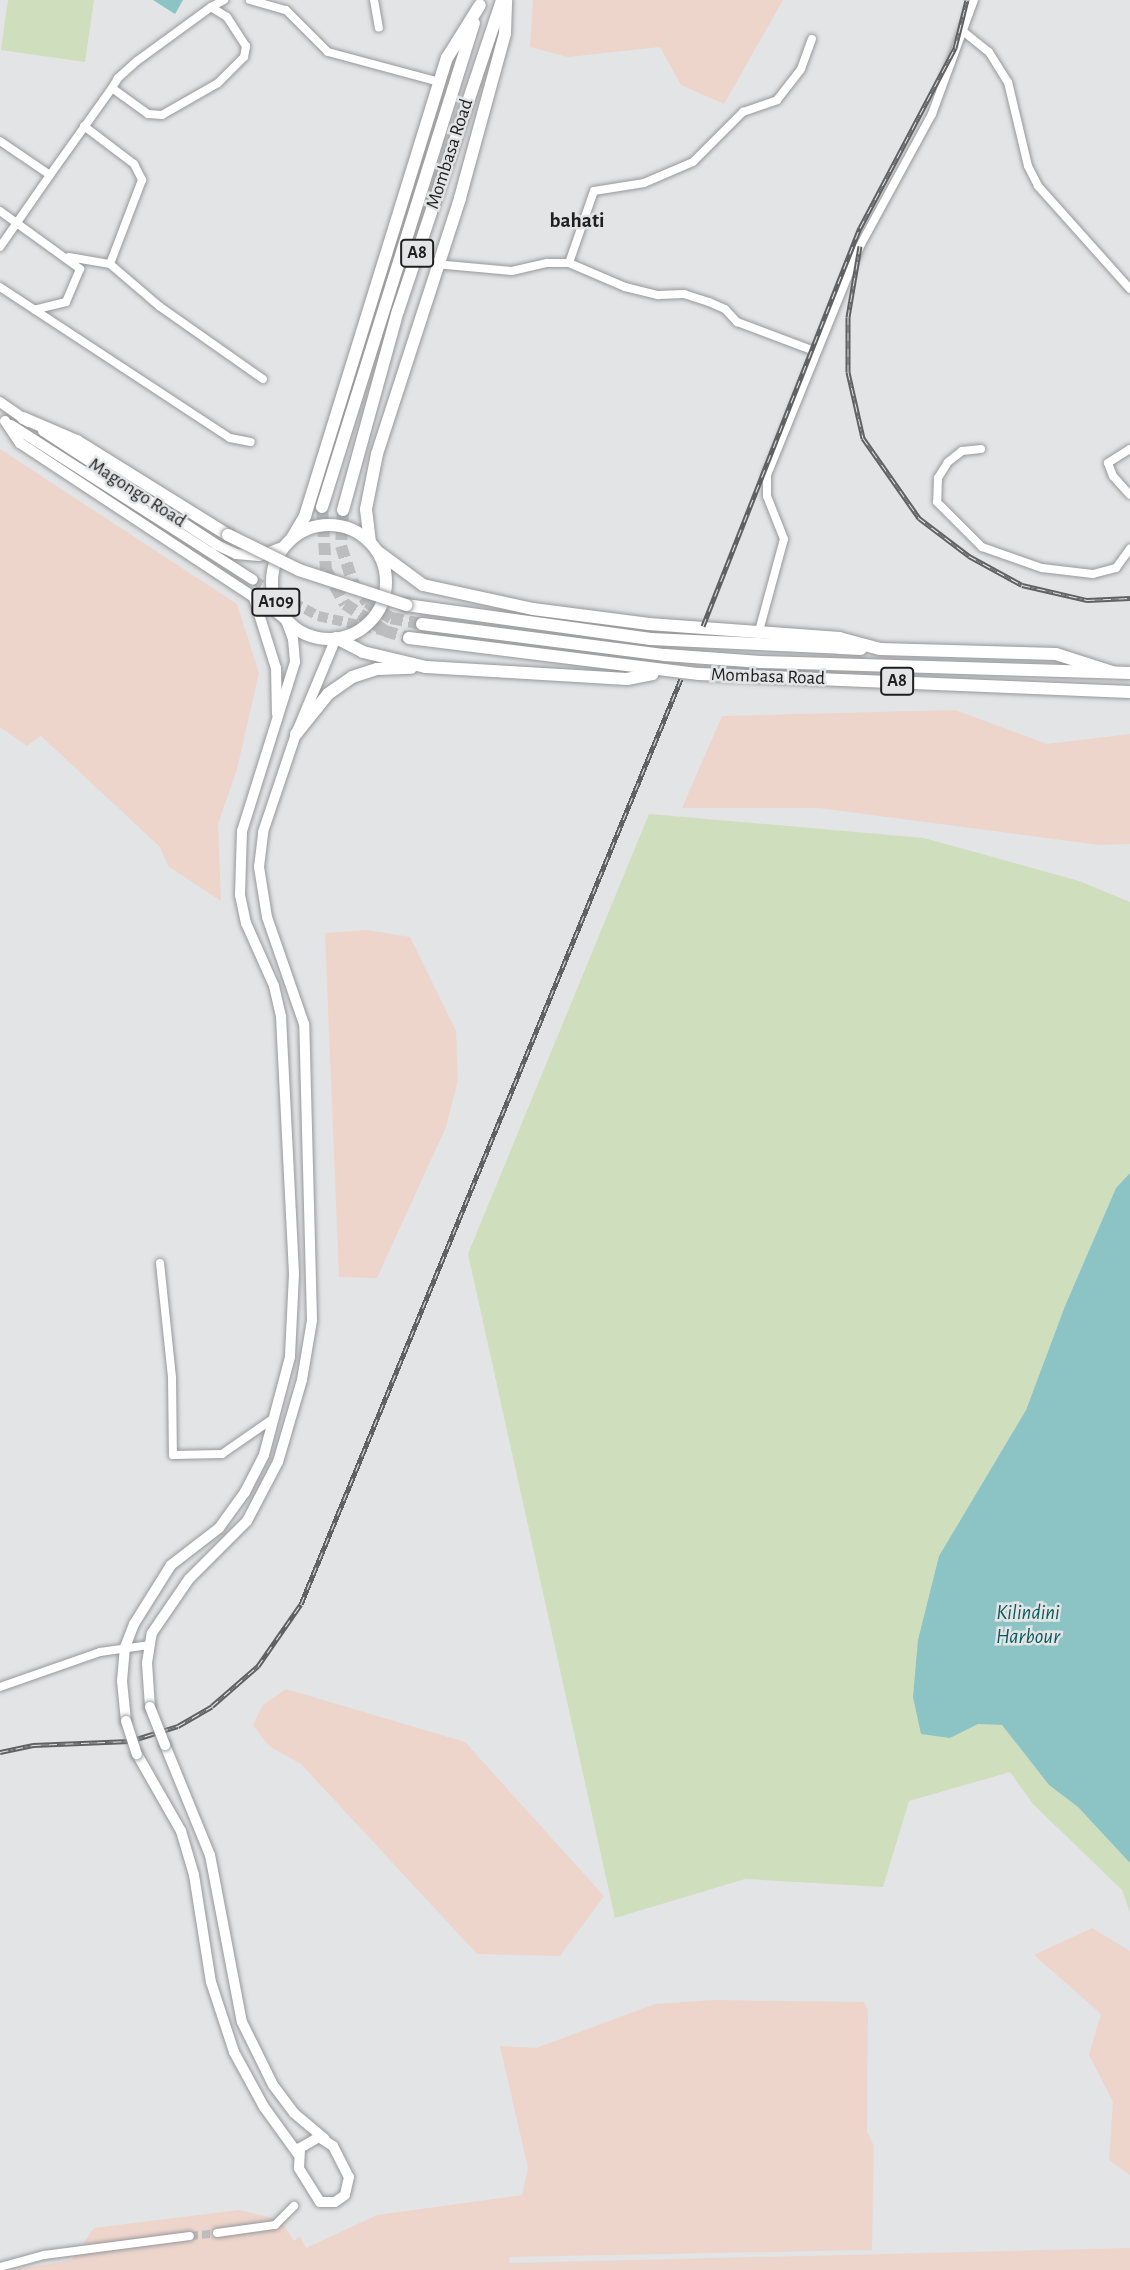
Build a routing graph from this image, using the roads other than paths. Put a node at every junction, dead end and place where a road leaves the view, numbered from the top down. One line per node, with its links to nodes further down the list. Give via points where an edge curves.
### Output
1 (224, 0): 7 (street)
2 (250, 0): 11 (street, via 286,10 328,52)
3 (374, 0): 8 (street)
4 (504, 0): 22 (highway, via 505,33 460,198); 36 (highway, Mombasa Road / A8, via 398,311)
5 (974, 0): 9 (street)
6 (481, 3): 11 (highway, via 447,58); 35 (highway, Mombasa Road / A8)
7 (211, 7): 12 (street, via 144,55); 12 (street, via 227,17 246,47 244,57 218,83 155,117)
8 (379, 28)
9 (964, 32): 24 (street, via 989,52 1008,82 1028,166 1038,186); 26 (street, via 932,114 860,246)
10 (812, 39): 20 (street, via 801,69 777,100 743,113 693,162 644,183 594,191)
11 (439, 82): 37 (highway, via 306,516)
12 (112, 88): 13 (street)
13 (84, 126): 15 (street); 21 (street, via 134,164 142,180)
14 (0, 141): 15 (street)
15 (50, 174): 17 (street)
16 (0, 211): 17 (street)
17 (18, 222): 18 (street); 19 (street)
18 (0, 247)
19 (69, 257): 21 (street); 25 (street, via 81,271 68,300)
20 (569, 263): 22 (street, via 547,262 512,271); 26 (street, via 625,287 709,302 725,309 737,322)
21 (110, 264): 27 (street, via 159,306)
22 (435, 264): 38 (highway, via 377,454 366,509)
23 (0, 287): 25 (street)
24 (1130, 289)
25 (35, 310): 31 (street, via 230,438)
26 (817, 352): 44 (street, via 765,481 784,539)
27 (263, 379)
28 (0, 402): 29 (main road, Magongo Road)
29 (23, 418): 37 (main road, Magongo Road, via 236,554 259,556); 47 (highway, bridge, via 77,440 228,535 289,566 406,605 651,639)
30 (2, 419): 40 (main road, Magongo Road); 41 (main road, via 20,443)
31 (251, 442)
32 (981, 449): 39 (street, via 962,451 948,462 938,478 937,502 982,547 1058,572 1093,574 1116,568)
33 (1130, 449): 34 (street, via 1108,463)
34 (1130, 495)
35 (322, 507)
36 (343, 510)
37 (287, 543): 38 (highway, via 315,527 332,525 353,530); 42 (highway, A109, via 273,569 272,587)
38 (373, 547): 44 (highway, via 423,585 487,601 590,618); 45 (highway, via 386,587 381,605 356,631)
39 (1130, 549)
40 (253, 580)
41 (254, 598): 42 (main road); 53 (main road, via 276,668)
42 (286, 620): 45 (highway, A109, via 301,632); 53 (main road, via 295,662)
43 (422, 624): 50 (highway, Mombasa Road / A8, via 665,655 761,662)
44 (759, 631): 47 (highway, via 839,638)
45 (336, 638): 48 (highway, via 363,652); 54 (main road)
46 (409, 638): 49 (highway, Mombasa Road / A8)
47 (880, 649): 50 (highway, via 1056,654)
48 (425, 667): 49 (highway, via 627,679); 54 (highway, via 377,669 352,677 328,694)
49 (664, 672): 52 (highway, Mombasa Road / A8)
50 (1112, 672): 51 (highway, Mombasa Road / A8)
51 (1130, 673)
52 (1130, 692)
53 (277, 720): 56 (main road, via 242,831 240,895 281,1017 294,1319)
54 (296, 734): 57 (main road, via 263,832 259,867 267,917 304,1024 312,1320 278,1462 247,1521 166,1607)
55 (160, 1263): 56 (street, via 172,1378 173,1455 222,1454)
56 (276, 1416): 58 (main road, via 264,1455 245,1492 219,1528 171,1565)
57 (149, 1645): 58 (street); 60 (main road, bridge, via 150,1707 210,1855 242,2022 273,2085 294,2113)
58 (125, 1647): 59 (street); 61 (main road, bridge, via 126,1721 137,1754 181,1831 194,1875 211,1982 234,2052 264,2107)
59 (0, 1687)
60 (325, 2139): 61 (main road, via 308,2141); 61 (main road, via 349,2177 340,2200 320,2203 299,2168)
61 (298, 2154)
62 (294, 2206): 63 (street, via 275,2225)
63 (217, 2233)
64 (190, 2236): 65 (street, via 44,2255)
65 (0, 2267)

